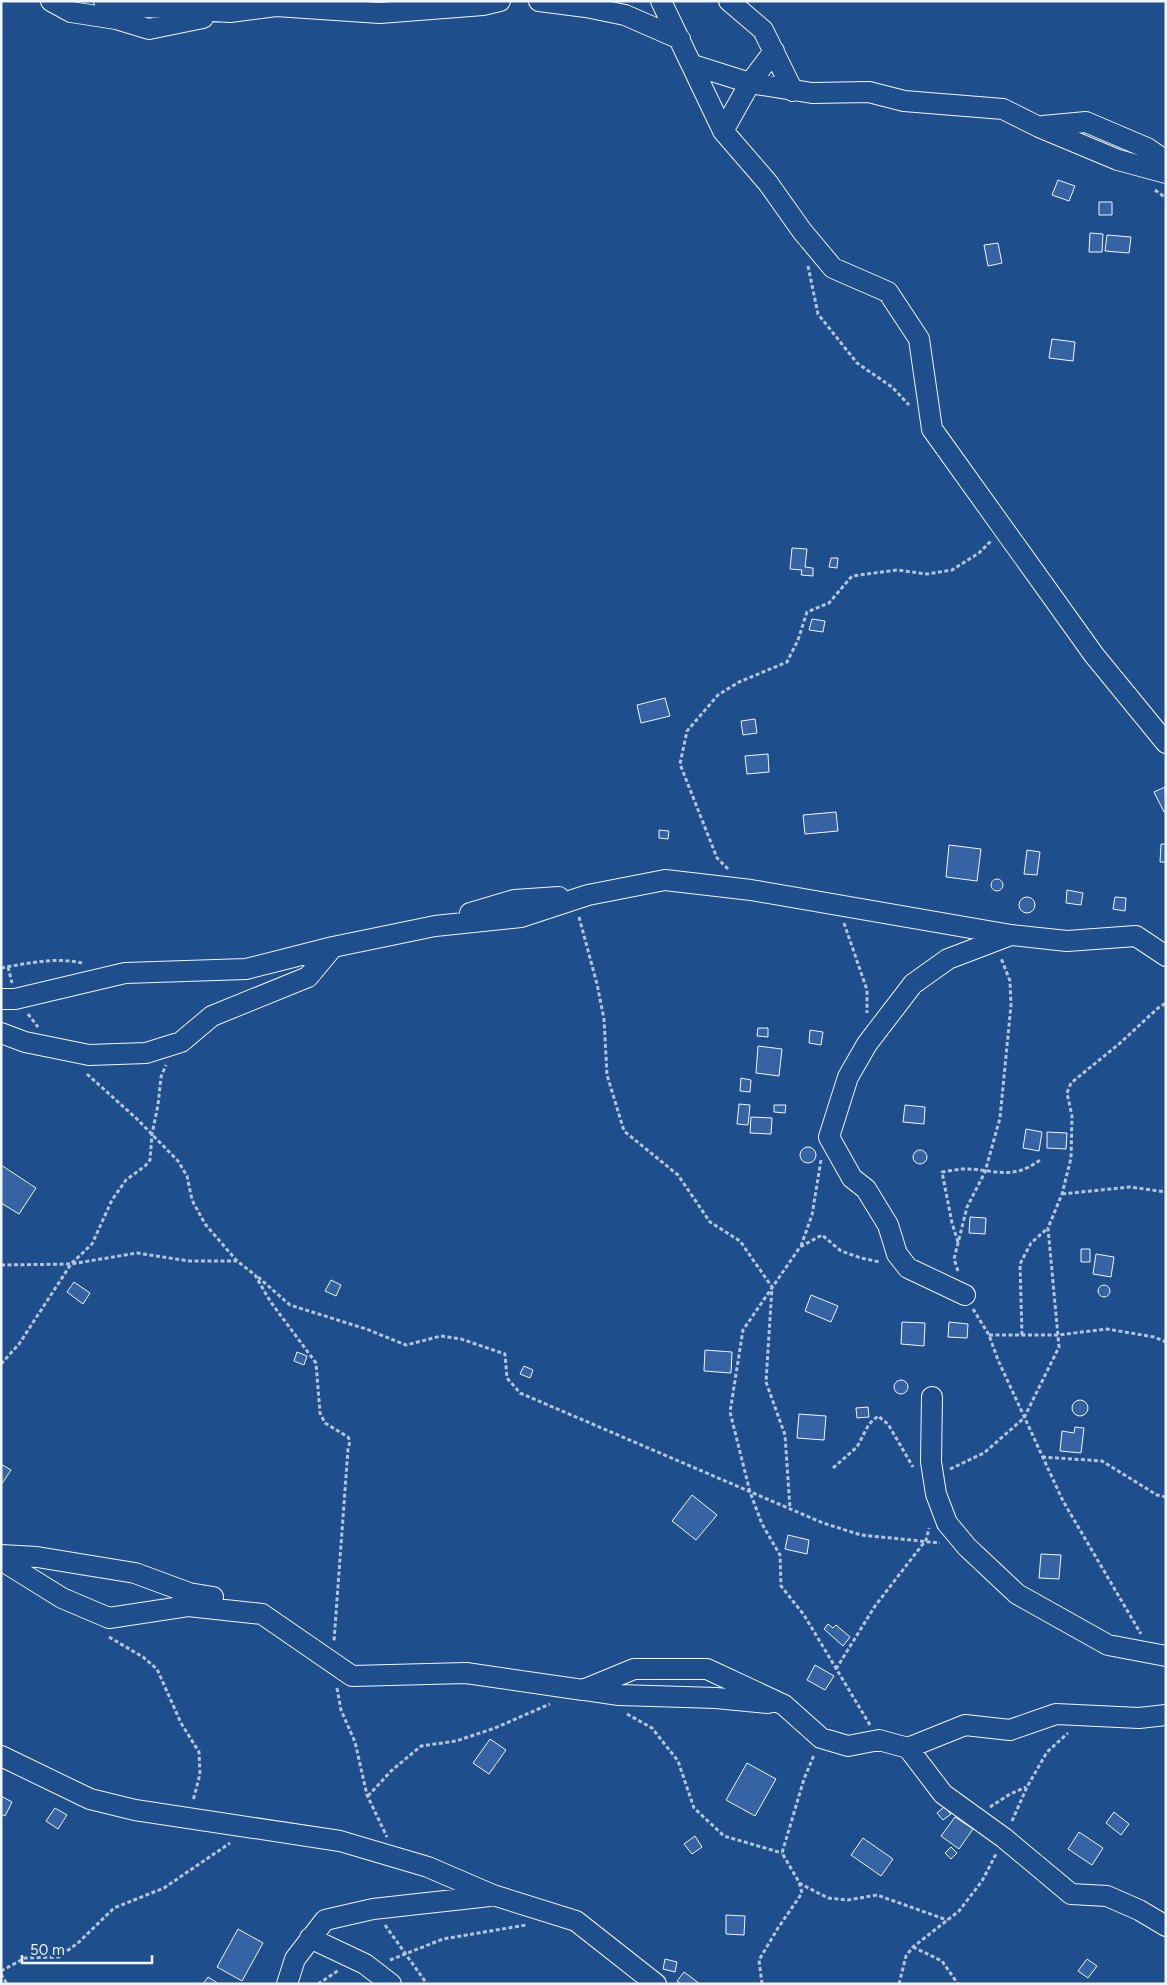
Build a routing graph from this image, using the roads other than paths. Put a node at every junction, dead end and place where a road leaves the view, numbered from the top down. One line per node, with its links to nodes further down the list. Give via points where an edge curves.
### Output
1 (51, 1): 7 (street, via 72,12 116,18 149,29)
2 (104, 1): 7 (street)
3 (500, 1): 7 (street, via 380,12 276,6)
4 (539, 1): 8 (street, via 624,15)
5 (662, 1): 8 (street)
6 (729, 1): 9 (street, via 763,30)
7 (230, 12)
8 (680, 39): 10 (street)
9 (774, 51): 11 (street); 12 (street)
10 (693, 65): 11 (street); 14 (street)
11 (750, 83): 12 (street); 14 (street)
12 (793, 90): 13 (street, via 868,92 904,101 1003,109)
13 (1039, 127): 15 (street, via 1086,122 1147,148); 16 (street, via 1118,160)
14 (723, 131): 17 (street, via 768,183 833,268 888,292 919,339 932,429 1094,655)
15 (1166, 161)
16 (1166, 173)
17 (1166, 743)
18 (1003, 938): 19 (street, via 751,890 665,880 581,898 514,900 436,926); 20 (street, via 1067,941 1136,936); 23 (street, via 948,959 913,984 867,1044 848,1076 829,1137 852,1178 866,1188 888,1225 897,1254 908,1268)
19 (333, 947): 21 (street, via 246,970 125,973); 22 (street, via 308,976 212,1016 180,1042 146,1053 89,1055 25,1042)
20 (1166, 956)
21 (8, 999)
22 (1, 1033)
23 (965, 1295)
24 (932, 1397): 28 (street, via 931,1462 936,1494 947,1523 967,1547 1017,1594 1108,1645)
25 (1, 1555): 27 (street, via 37,1557 136,1573 189,1593 236,1600)
26 (1, 1560): 27 (street, via 62,1598 110,1618 188,1606)
27 (262, 1614): 29 (street, via 333,1654 352,1676 466,1673)
28 (1164, 1656)
29 (583, 1690): 30 (street); 30 (street, via 634,1669 707,1669)
30 (784, 1705): 32 (street, via 822,1738 848,1746 880,1740)
31 (1166, 1715): 32 (street, via 1139,1718 1056,1714 1010,1730 965,1725)
32 (908, 1748): 35 (street, via 943,1794 1004,1838 1071,1894 1107,1896)
33 (1, 1756): 34 (street, via 90,1799 135,1810 340,1841 428,1867)
34 (492, 1895): 36 (street, via 373,1909 325,1920); 39 (street, via 576,1921)
35 (1166, 1926)
36 (310, 1938): 37 (street, via 295,1959); 38 (street, via 365,1964)
37 (287, 1984)
38 (391, 1984)
39 (656, 1984)

